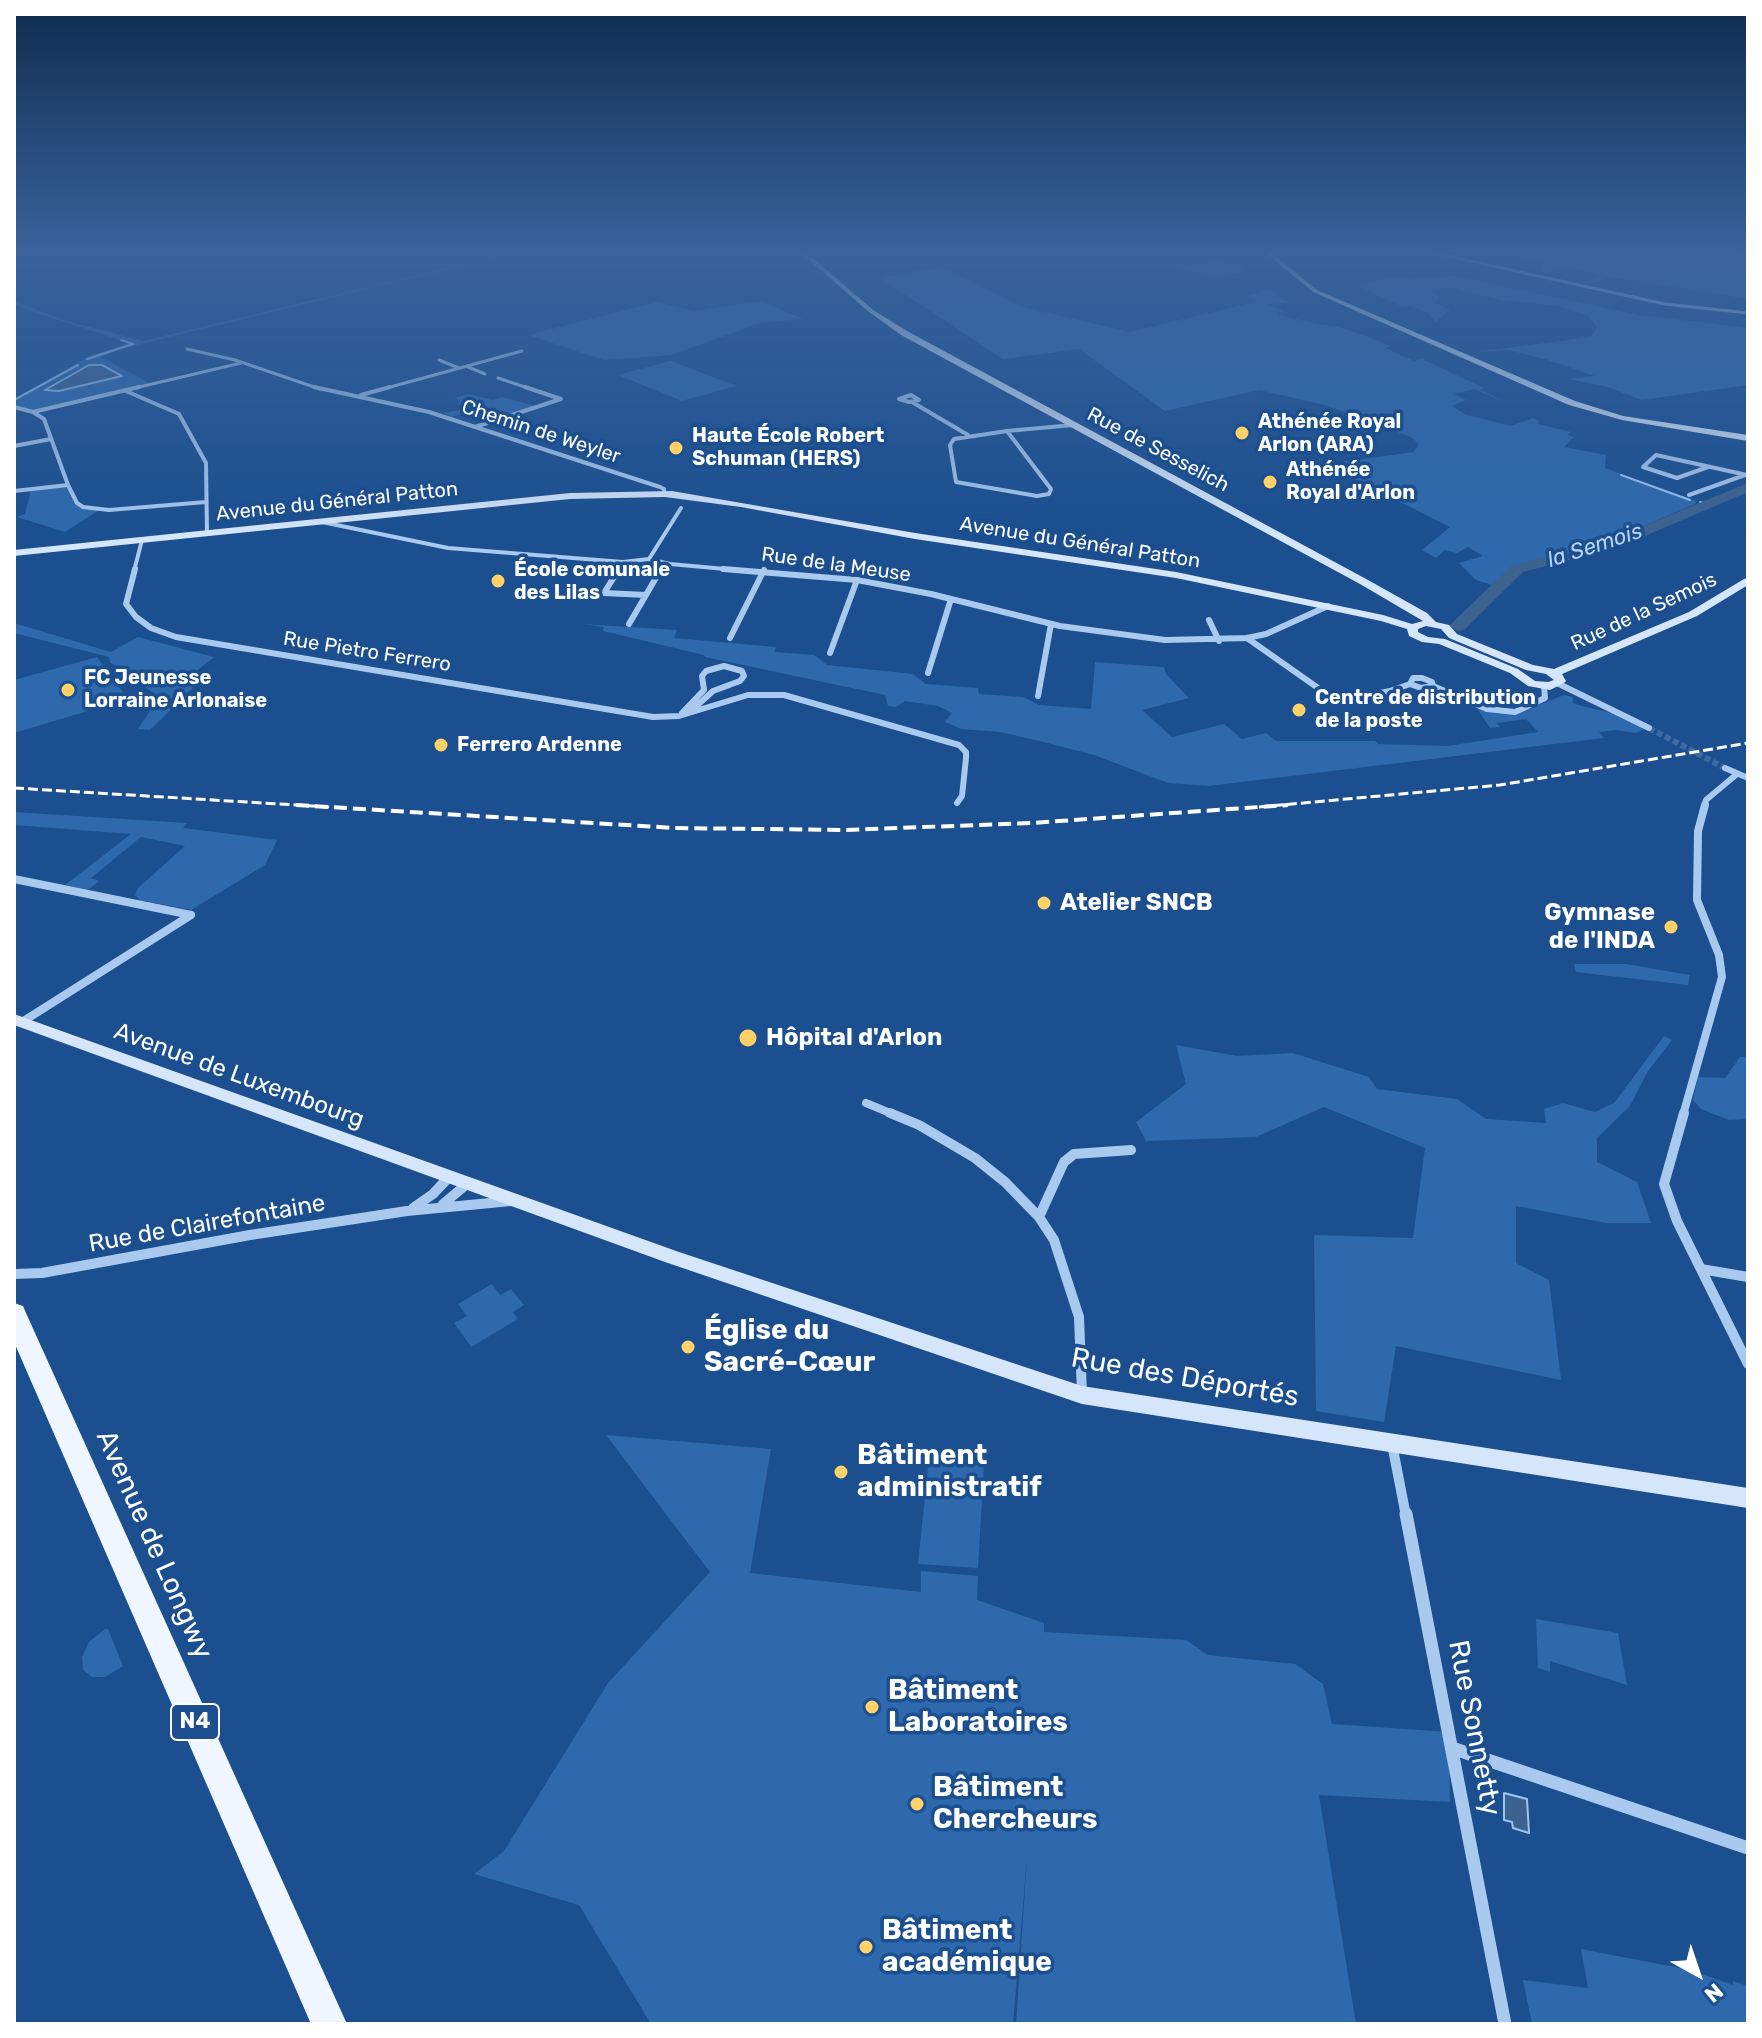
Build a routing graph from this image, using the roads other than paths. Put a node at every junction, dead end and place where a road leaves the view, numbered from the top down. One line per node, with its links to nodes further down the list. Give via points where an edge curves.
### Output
1 (924, 344): 16 (main road, Rue de Sesselich)
2 (1437, 344): 20 (main road, via 1572,403 1622,418)
3 (187, 349): 6 (street, Chemin de Weyler)
4 (522, 351): 7 (street)
5 (439, 360): 8 (street)
6 (242, 362): 11 (street); 12 (street, Chemin de Weyler)
7 (467, 367): 8 (street); 9 (street)
8 (460, 369): 12 (street)
9 (485, 374)
10 (498, 378): 17 (street, via 561,399)
11 (125, 390): 15 (street); 29 (street, via 179,414 206,463)
12 (356, 396): 17 (street, Chemin de Weyler)
13 (912, 402): 19 (street)
14 (14, 407): 15 (street)
15 (33, 412): 21 (street, via 44,419)
16 (1073, 425): 18 (street); 47 (main road, Rue de Sesselich, via 1372,586)
17 (474, 427): 27 (street, Chemin de Weyler)
18 (1007, 431): 19 (street); 19 (street, via 1051,489 1049,494 958,483 950,445)
19 (968, 436)
20 (1748, 438)
21 (51, 439): 22 (street); 25 (street)
22 (14, 446)
23 (1708, 467): 23 (street, via 1673,477 1643,467 1656,455); 24 (street)
24 (1747, 474): 28 (street)
25 (68, 485): 26 (street); 29 (street, via 77,503 92,510)
26 (14, 491)
27 (657, 491): 31 (main road, Avenue du Général Patton); 43 (main road, Avenue du Général Patton, via 1142,569)
28 (1689, 495)
29 (206, 502): 32 (street)
30 (681, 508): 35 (street)
31 (349, 524): 32 (main road, Avenue du Général Patton, via 321,521); 36 (street, Rue de la Meuse, via 448,548)
32 (207, 533): 33 (main road, Avenue du Général Patton)
33 (142, 540): 34 (main road, Avenue du Général Patton); 60 (street, Rue Pietro Ferrero, via 126,604 143,623 176,637 653,717)
34 (14, 553)
35 (649, 559): 36 (street, Rue de la Meuse); 37 (street, Rue de la Meuse)
36 (623, 562): 41 (street, via 604,593)
37 (664, 563): 38 (street, Rue de la Meuse); 41 (street)
38 (764, 570): 39 (street, Rue de la Meuse); 49 (street)
39 (857, 580): 42 (street, Rue de la Meuse); 53 (street)
40 (1748, 581): 56 (main road, Rue de la Semois, via 1693,614)
41 (646, 595): 45 (street)
42 (951, 599): 46 (street, Rue de la Meuse); 55 (street)
43 (1311, 608): 48 (main road, Avenue du Général Patton, via 1328,606); 50 (street, Rue de la Meuse, via 1266,634)
44 (1209, 620): 52 (street)
45 (629, 624)
46 (1051, 624): 52 (street, Rue de la Meuse, via 1138,638); 58 (street)
47 (1432, 624): 48 (main road); 51 (main road, Rue de Sesselich, via 1445,627)
48 (1412, 627): 51 (main road, via 1419,638)
49 (730, 638)
50 (1247, 638): 52 (street, Rue de la Meuse); 57 (street, via 1338,702 1414,685 1433,686 1502,712 1525,709 1545,698)
51 (1447, 639): 54 (main road)
52 (1219, 641)
53 (830, 653)
54 (1524, 671): 56 (main road); 57 (main road, via 1527,682)
55 (928, 673)
56 (1557, 678): 57 (main road, Rue de la Semois); 61 (street)
57 (1544, 686)
58 (1038, 696)
59 (691, 712): 60 (street, Rue Pietro Ferrero); 60 (street, Rue Pietro Ferrero, via 713,691 740,681 744,673 729,666 706,671 701,694); 65 (street, Rue Pietro Ferrero, via 748,695 784,695 949,741 966,752)
60 (679, 716)
61 (1649, 728)
62 (1725, 768): 63 (street)
63 (1737, 774): 64 (street); 76 (street, via 1706,800 1699,821 1697,900 1722,977 1664,1184)
64 (1748, 778)
65 (957, 803)
66 (14, 879): 67 (street, via 191,915)
67 (18, 1021): 70 (main road, Avenue de Luxembourg)
68 (866, 1103): 75 (street, via 919,1125 975,1158)
69 (1131, 1150): 75 (street, via 1074,1154 1064,1162)
70 (449, 1177): 71 (main road, Rue des Déportés); 74 (street, Rue de Clairefontaine)
71 (467, 1184): 72 (main road, Rue des Déportés); 73 (street)
72 (515, 1201): 73 (street, Rue de Clairefontaine); 81 (main road, Rue des Déportés)
73 (435, 1208): 74 (street, Rue de Clairefontaine)
74 (407, 1211): 77 (street, Rue de Clairefontaine)
75 (1039, 1217): 81 (street, via 1054,1240 1079,1317)
76 (1701, 1269): 78 (street); 80 (street)
77 (14, 1274)
78 (1748, 1277)
79 (14, 1313): 86 (main road, Avenue de Longwy / N4)
80 (1748, 1364)
81 (1082, 1395): 82 (main road, Rue des Déportés)
82 (1392, 1443): 83 (main road, Rue des Déportés); 84 (street, Rue Sonnetty)
83 (1748, 1498)
84 (1452, 1748): 85 (street); 87 (street, Rue Sonnetty)
85 (1748, 1848)
86 (329, 2024)
87 (1505, 2024)

